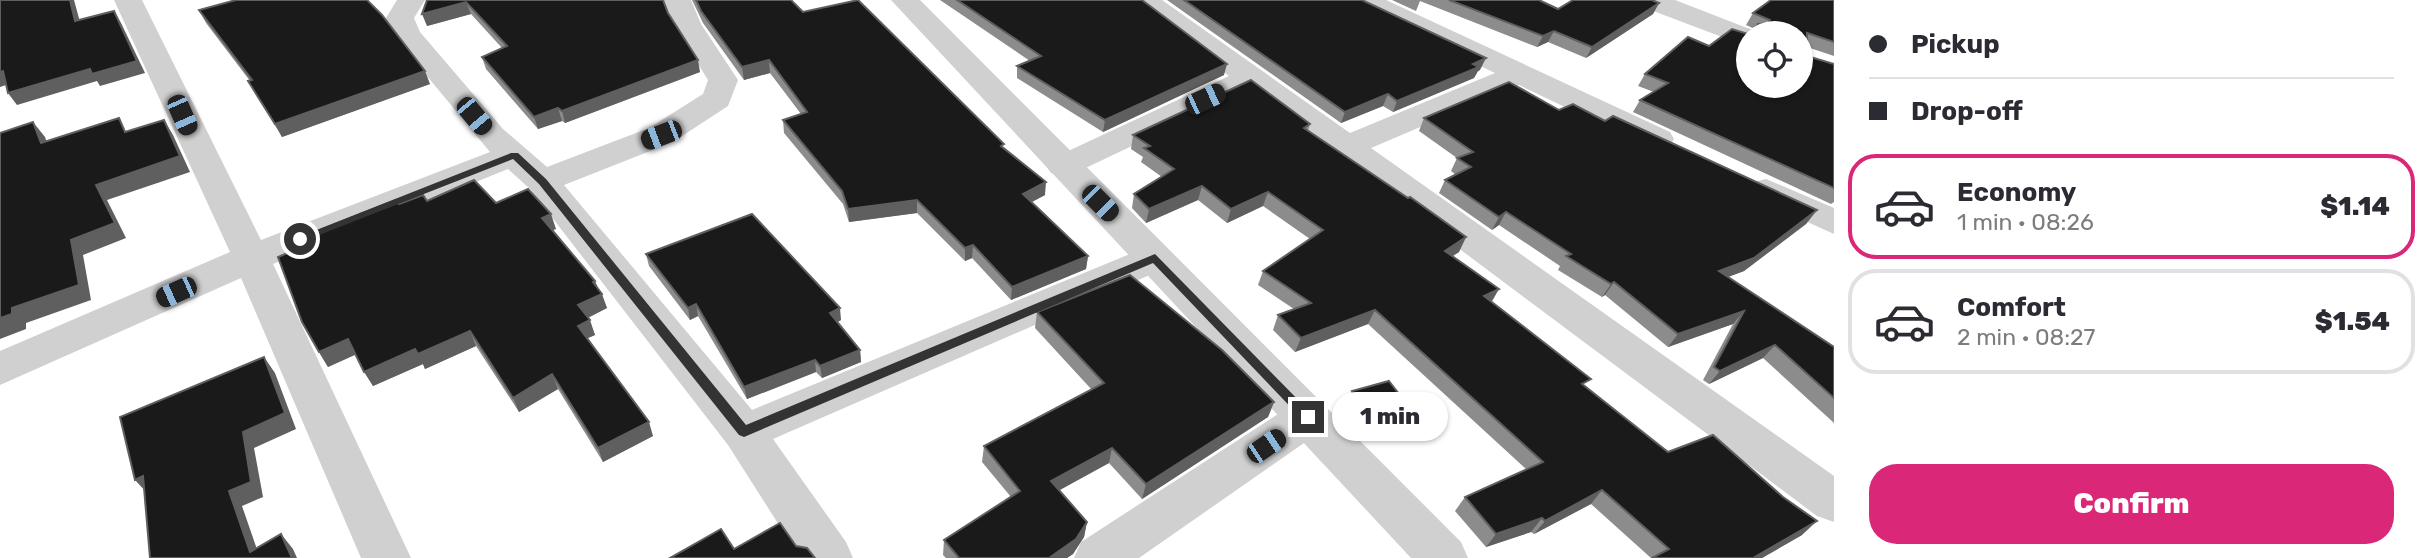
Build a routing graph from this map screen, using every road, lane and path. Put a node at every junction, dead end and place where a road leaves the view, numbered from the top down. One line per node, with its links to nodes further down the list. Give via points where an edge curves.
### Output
1 (128, 0): 17 (street)
2 (411, 0): 14 (street, via 400,18 406,34 491,136)
3 (677, 0): 14 (street, via 723,80 717,99 661,135)
4 (905, 0): 13 (street)
5 (1144, 0): 10 (street)
6 (1364, 0): 9 (street)
7 (1650, 0): 8 (street)
8 (1736, 32)
9 (1521, 73): 11 (street); 12 (street)
10 (1252, 77): 11 (street); 13 (street)
11 (1343, 148): 22 (street)
12 (1680, 150)
13 (1063, 166): 18 (street)
14 (528, 168): 17 (street); 21 (street)
15 (1740, 178): 16 (street)
16 (1834, 222)
17 (251, 258): 19 (street); 23 (street)
18 (1155, 258): 20 (street); 21 (street)
19 (0, 369)
20 (1308, 417): 25 (street); 26 (street)
21 (744, 432): 24 (street)
22 (1834, 502)
23 (386, 558)
24 (828, 558)
25 (1099, 558)
26 (1443, 558)

